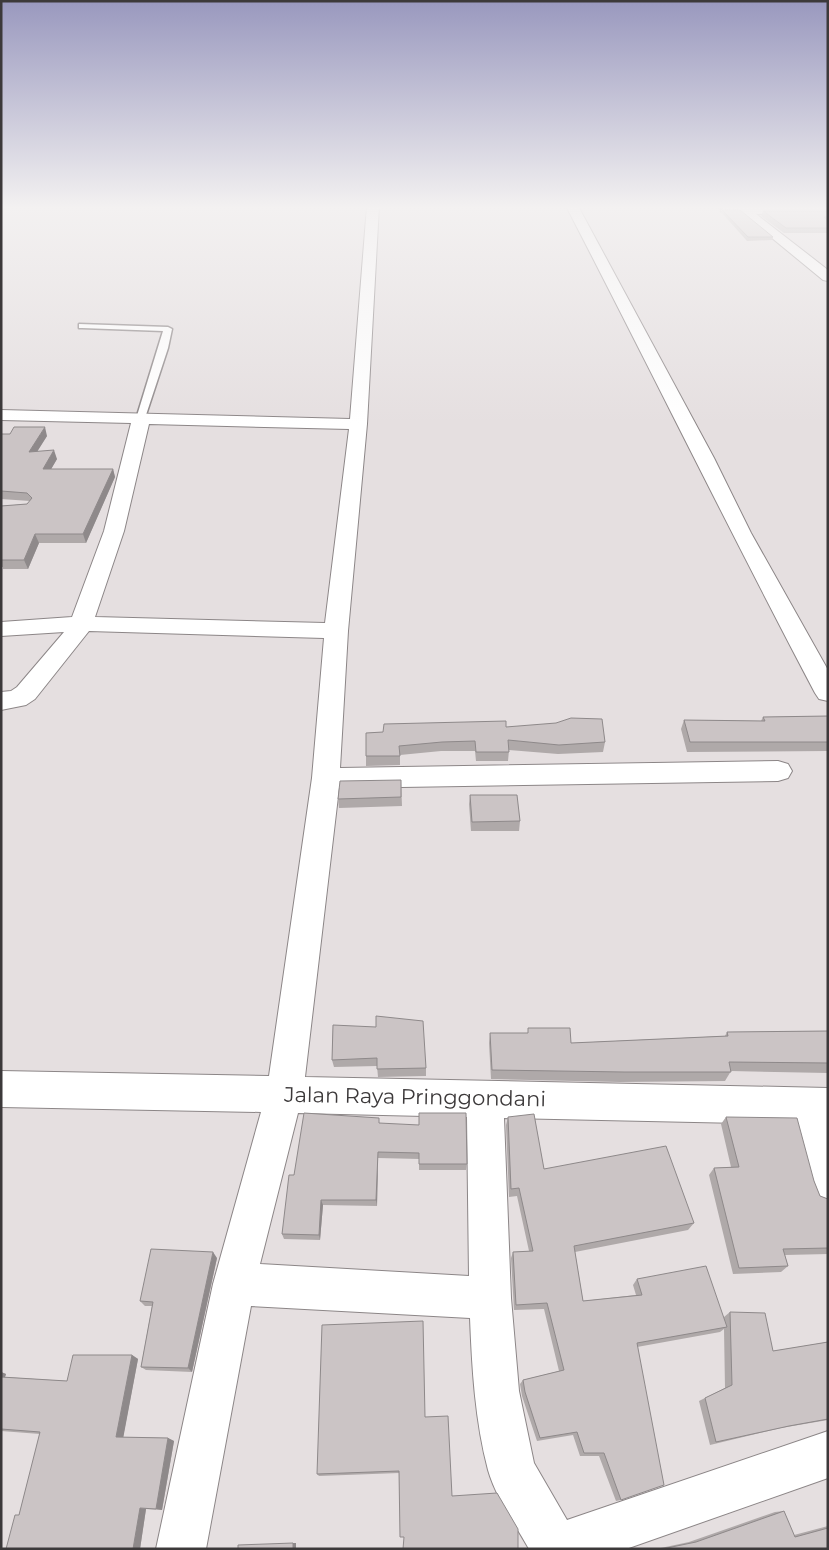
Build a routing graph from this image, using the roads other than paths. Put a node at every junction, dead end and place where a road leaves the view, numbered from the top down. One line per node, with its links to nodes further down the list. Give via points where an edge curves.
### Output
1 (368, 278): 6 (street)
2 (610, 278): 10 (street)
3 (82, 326): 5 (lane, via 168,329)
4 (1, 415): 5 (street)
5 (141, 419): 6 (street); 7 (street, via 114,531)
6 (358, 424): 9 (street)
7 (81, 624): 8 (street); 9 (street); 11 (street, via 26,693 17,699)
8 (1, 629)
9 (336, 631): 13 (street)
10 (828, 693)
11 (1, 701)
12 (778, 771): 13 (street)
13 (326, 778): 15 (street)
14 (1, 1089): 15 (street, Jalan Raya Pringgondani)
15 (285, 1094): 16 (street, Jalan Raya Pringgondani); 19 (street)
16 (485, 1099): 17 (street, Jalan Raya Pringgondani); 20 (street)
17 (817, 1106): 18 (street)
18 (828, 1188)
19 (234, 1284): 20 (street); 22 (street)
20 (490, 1298): 23 (street, via 496,1391 512,1471)
21 (828, 1454): 23 (street)
22 (181, 1549)
23 (556, 1549)

